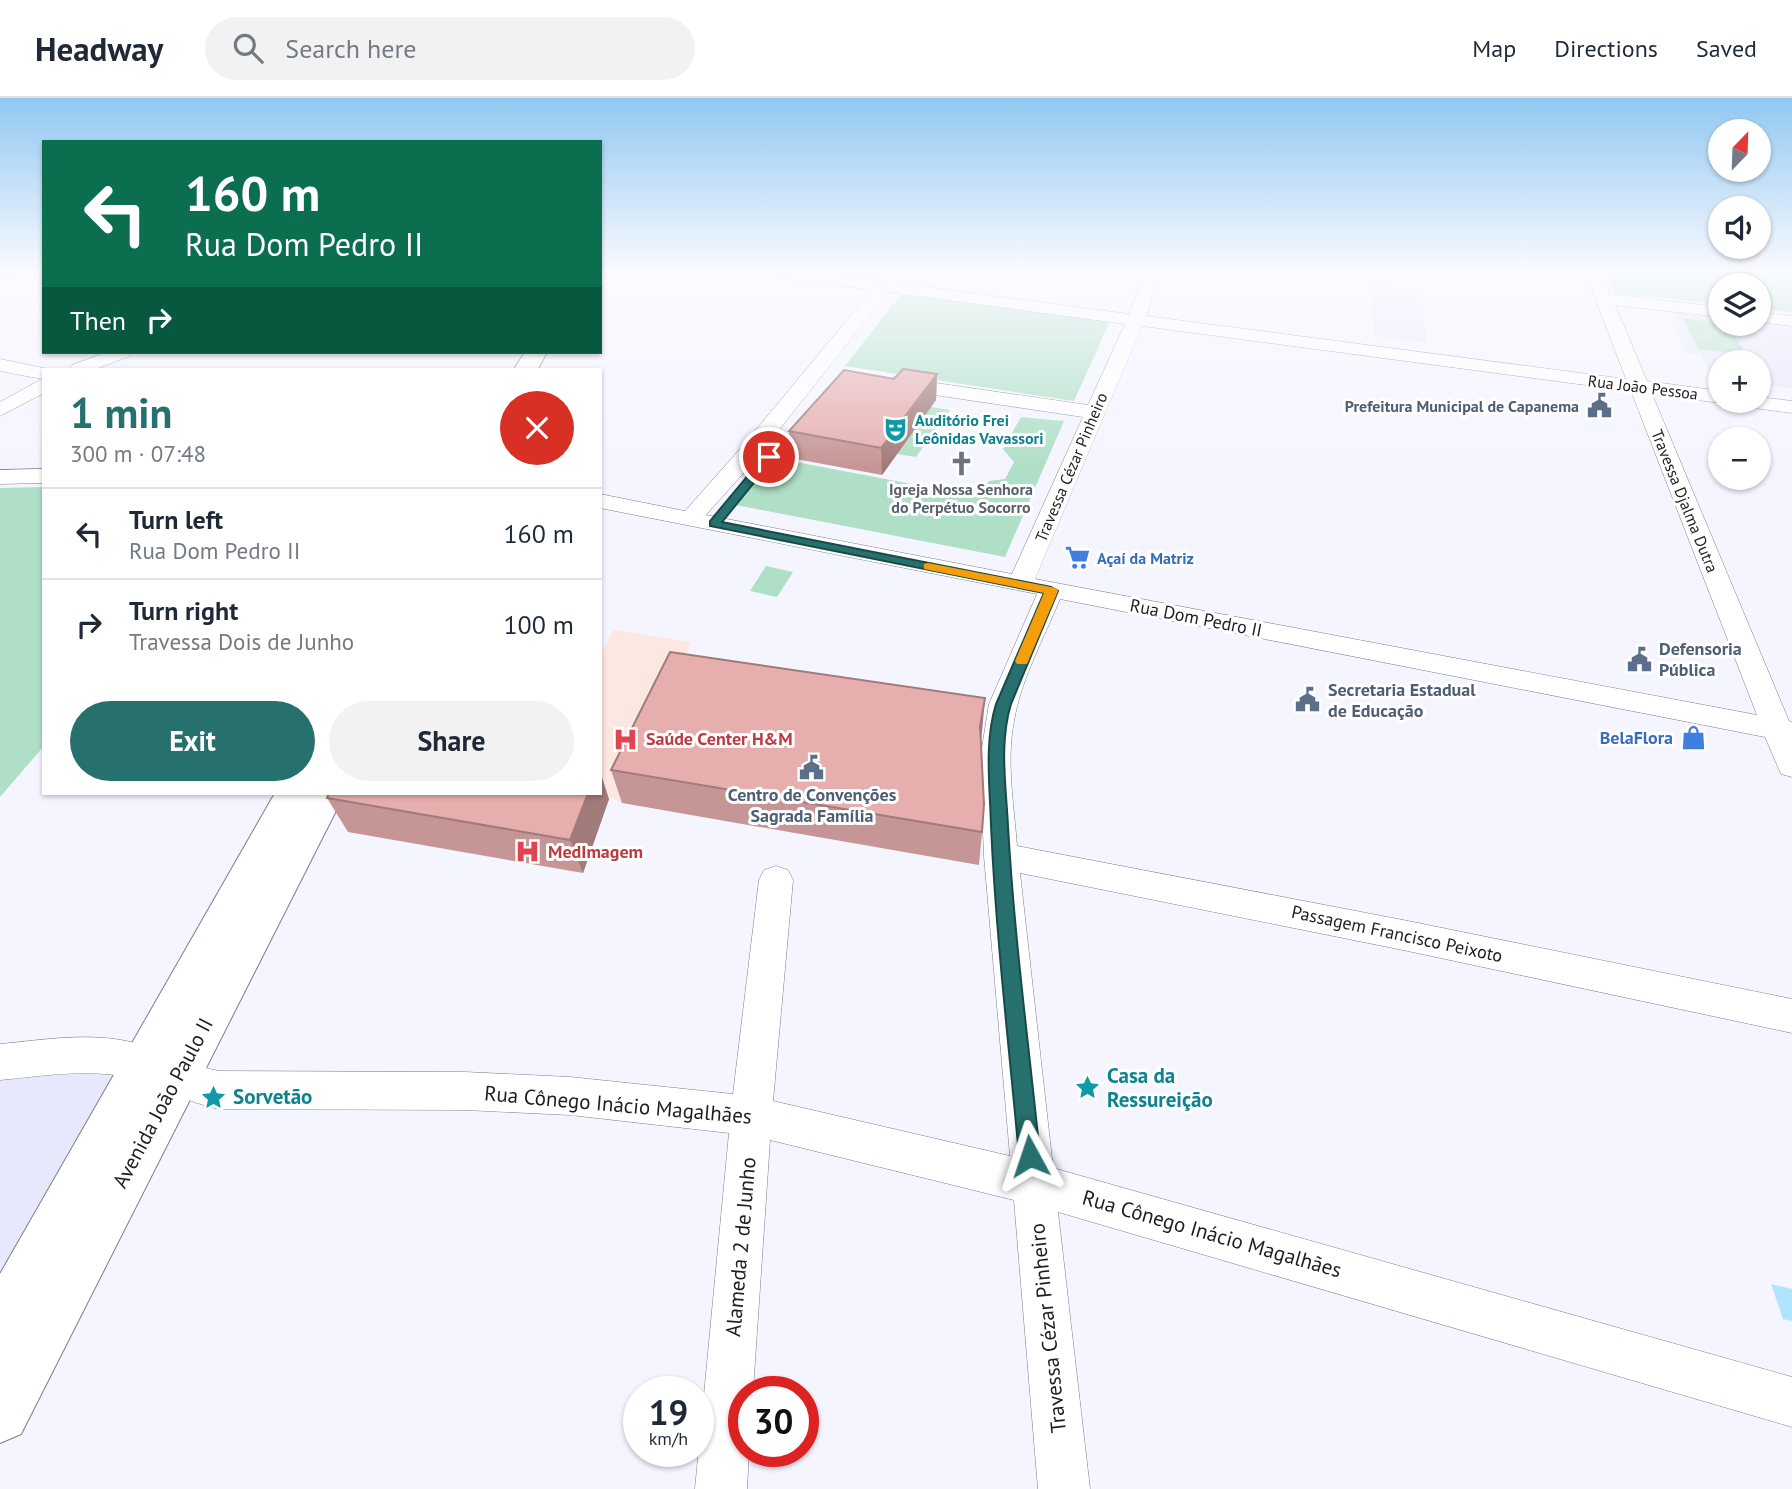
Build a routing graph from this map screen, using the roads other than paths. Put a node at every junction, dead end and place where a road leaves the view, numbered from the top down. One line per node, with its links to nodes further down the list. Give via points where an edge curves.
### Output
1 (853, 337): 20 (street)
2 (1128, 337): 16 (street, Travessa Cézar Pinheiro)
3 (1256, 337): 11 (street, Rua João Pessoa)
4 (1619, 337): 11 (street, Travessa Djalma Dutra)
5 (118, 354): 7 (street)
6 (0, 365): 8 (street)
7 (82, 368)
8 (42, 374)
9 (876, 380): 16 (street)
10 (42, 386): 15 (street)
11 (1638, 387): 12 (street, Rua João Pessoa); 22 (street, Travessa Djalma Dutra)
12 (1708, 396)
13 (1771, 404): 14 (street)
14 (1792, 407)
15 (0, 410)
16 (1094, 412): 21 (street, Travessa Cézar Pinheiro)
17 (42, 476): 18 (street)
18 (0, 477)
19 (602, 501): 20 (street, Rua Dom Pedro II)
20 (702, 521): 21 (street, Rua Dom Pedro II)
21 (1036, 588): 22 (street, Rua Dom Pedro II); 26 (street, Travessa Cézar Pinheiro, via 999,719)
22 (1784, 731): 23 (street, Travessa Djalma Dutra)
23 (1792, 766)
24 (293, 795): 30 (main road, Avenida João Paulo II)
25 (325, 795): 30 (main road, Avenida João Paulo II)
26 (1001, 856): 28 (street, Passagem Francisco Peixoto); 32 (street, Travessa Cézar Pinheiro)
27 (776, 880): 31 (street, Alameda 2 de Junho)
28 (1792, 1016)
29 (0, 1062): 30 (street, Rua Cônego Inácio Magalhães, via 89,1056 127,1059)
30 (161, 1071): 31 (street, Rua Cônego Inácio Magalhães, via 190,1085 219,1090 570,1096); 33 (main road, Avenida João Paulo II); 35 (main road, Avenida João Paulo II)
31 (751, 1116): 32 (street, Rua Cônego Inácio Magalhães); 36 (street, Alameda 2 de Junho)
32 (1032, 1183): 34 (street, Rua Cônego Inácio Magalhães); 37 (street, Travessa Cézar Pinheiro)
33 (0, 1330)
34 (1792, 1402)
35 (0, 1413)
36 (720, 1489)
37 (1065, 1489)

